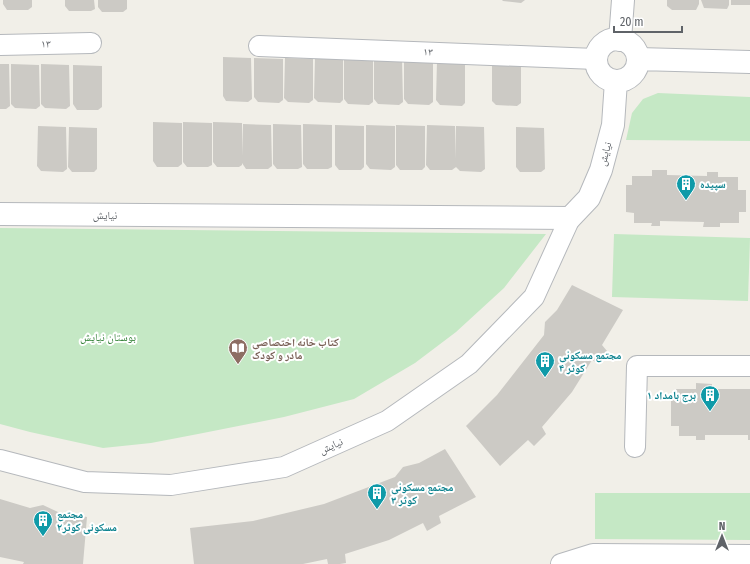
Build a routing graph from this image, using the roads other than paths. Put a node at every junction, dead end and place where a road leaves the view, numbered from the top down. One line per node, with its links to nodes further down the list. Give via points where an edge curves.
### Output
1 (623, 0): 2 (street)
2 (620, 40): 6 (street, via 607,42); 7 (street, via 632,47)
3 (91, 43): 4 (street, ۱۳)
4 (0, 45)
5 (260, 46): 6 (street, ۱۳)
6 (596, 58): 9 (street, via 599,72 604,77)
7 (638, 59): 8 (street); 9 (street, via 634,72 623,80)
8 (750, 62)
9 (616, 81): 11 (street, نیایش, via 613,125 601,170 589,198)
10 (0, 214): 11 (street, نیایش)
11 (570, 218): 14 (street, نیایش, via 534,296 469,364 387,421 284,467 171,485 85,482)
12 (750, 366): 13 (street, via 637,366)
13 (635, 447)
14 (0, 460)
15 (750, 555): 16 (street, via 593,554)
16 (561, 564)

